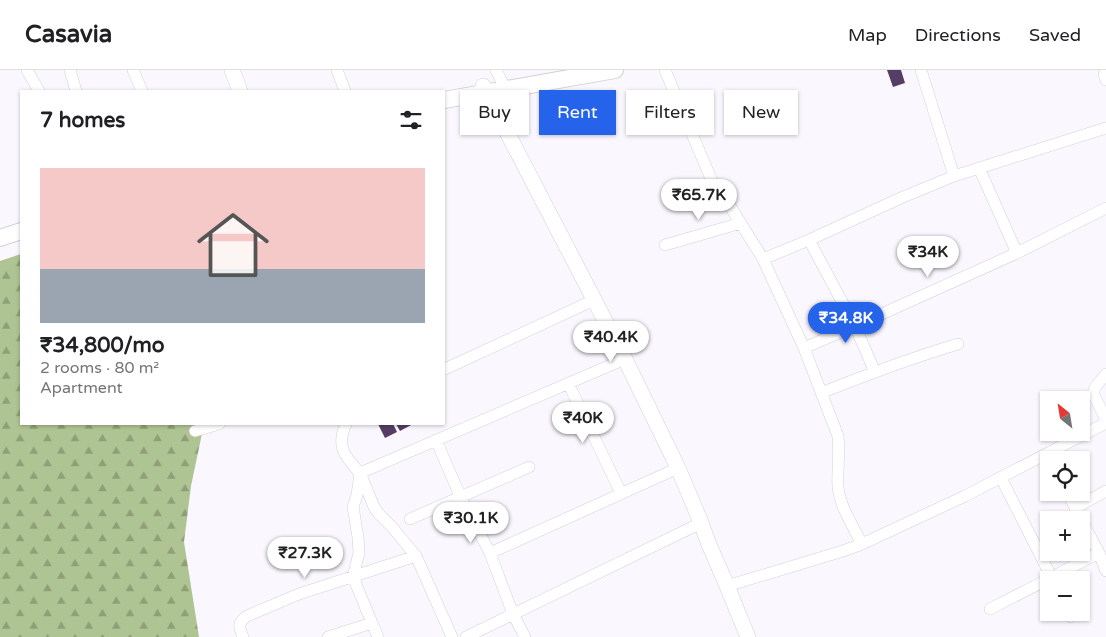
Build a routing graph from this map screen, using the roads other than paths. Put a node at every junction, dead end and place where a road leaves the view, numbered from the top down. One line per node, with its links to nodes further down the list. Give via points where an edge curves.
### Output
1 (27, 70): 11 (street)
2 (70, 70): 12 (street)
3 (133, 70): 13 (street)
4 (232, 70): 14 (street)
5 (337, 70): 15 (street)
6 (569, 70): 10 (main road)
7 (615, 70): 10 (main road)
8 (665, 70): 26 (street, via 712,181)
9 (921, 70): 24 (street)
10 (502, 81): 16 (main road)
11 (38, 90)
12 (76, 90)
13 (142, 90)
14 (240, 90)
15 (345, 90)
16 (485, 90)
17 (460, 91): 18 (main road)
18 (445, 92)
19 (460, 96): 20 (main road)
20 (445, 100)
21 (1106, 128): 23 (street)
22 (508, 135): 35 (street)
23 (979, 168): 24 (street); 33 (street)
24 (954, 176): 29 (street)
25 (1106, 208): 33 (street)
26 (741, 223): 31 (street); 34 (street)
27 (20, 231): 28 (main road)
28 (0, 238)
29 (809, 240): 34 (street); 36 (street)
30 (20, 242): 32 (main road)
31 (665, 245)
32 (0, 249)
33 (1018, 253): 36 (street)
34 (763, 259): 38 (street)
35 (594, 300): 39 (street); 40 (street)
36 (855, 326): 38 (street); 41 (street)
37 (958, 344): 41 (street)
38 (804, 348): 44 (street)
39 (625, 359): 43 (street); 53 (street)
40 (445, 368)
41 (875, 372): 44 (street)
42 (1106, 374): 45 (street, via 1094,393)
43 (568, 383): 49 (street); 57 (street)
44 (821, 393): 63 (street, via 838,436 841,500)
45 (1106, 422): 50 (street)
46 (216, 425): 48 (street)
47 (346, 425): 54 (street, via 341,445)
48 (195, 431)
49 (436, 440): 54 (street); 58 (street)
50 (1057, 451)
51 (1040, 460): 55 (street)
52 (529, 467): 58 (street)
53 (678, 468): 57 (street); 62 (street)
54 (360, 473): 66 (street, via 374,507); 70 (street, via 353,507 359,553)
55 (1000, 478): 63 (street); 67 (street)
56 (1106, 491): 60 (street)
57 (622, 493): 64 (street)
58 (461, 498): 61 (street); 64 (street)
59 (1072, 501): 60 (street)
60 (1075, 508): 65 (street)
61 (410, 519)
62 (701, 524): 72 (street); 74 (street)
63 (862, 544): 72 (street)
64 (490, 553): 74 (street)
65 (1099, 553): 68 (street); 69 (street)
66 (416, 556): 70 (street); 79 (street)
67 (1048, 571)
68 (1066, 571)
69 (1106, 571)
70 (353, 576): 75 (street); 76 (street, via 247,616 240,626)
71 (1040, 585): 73 (street)
72 (727, 586): 82 (street)
73 (990, 609)
74 (513, 614): 80 (street); 81 (street)
75 (372, 623): 77 (street); 78 (street)
76 (243, 637)
77 (328, 637)
78 (378, 637)
79 (452, 637)
80 (466, 637)
81 (525, 637)
82 (748, 637)

